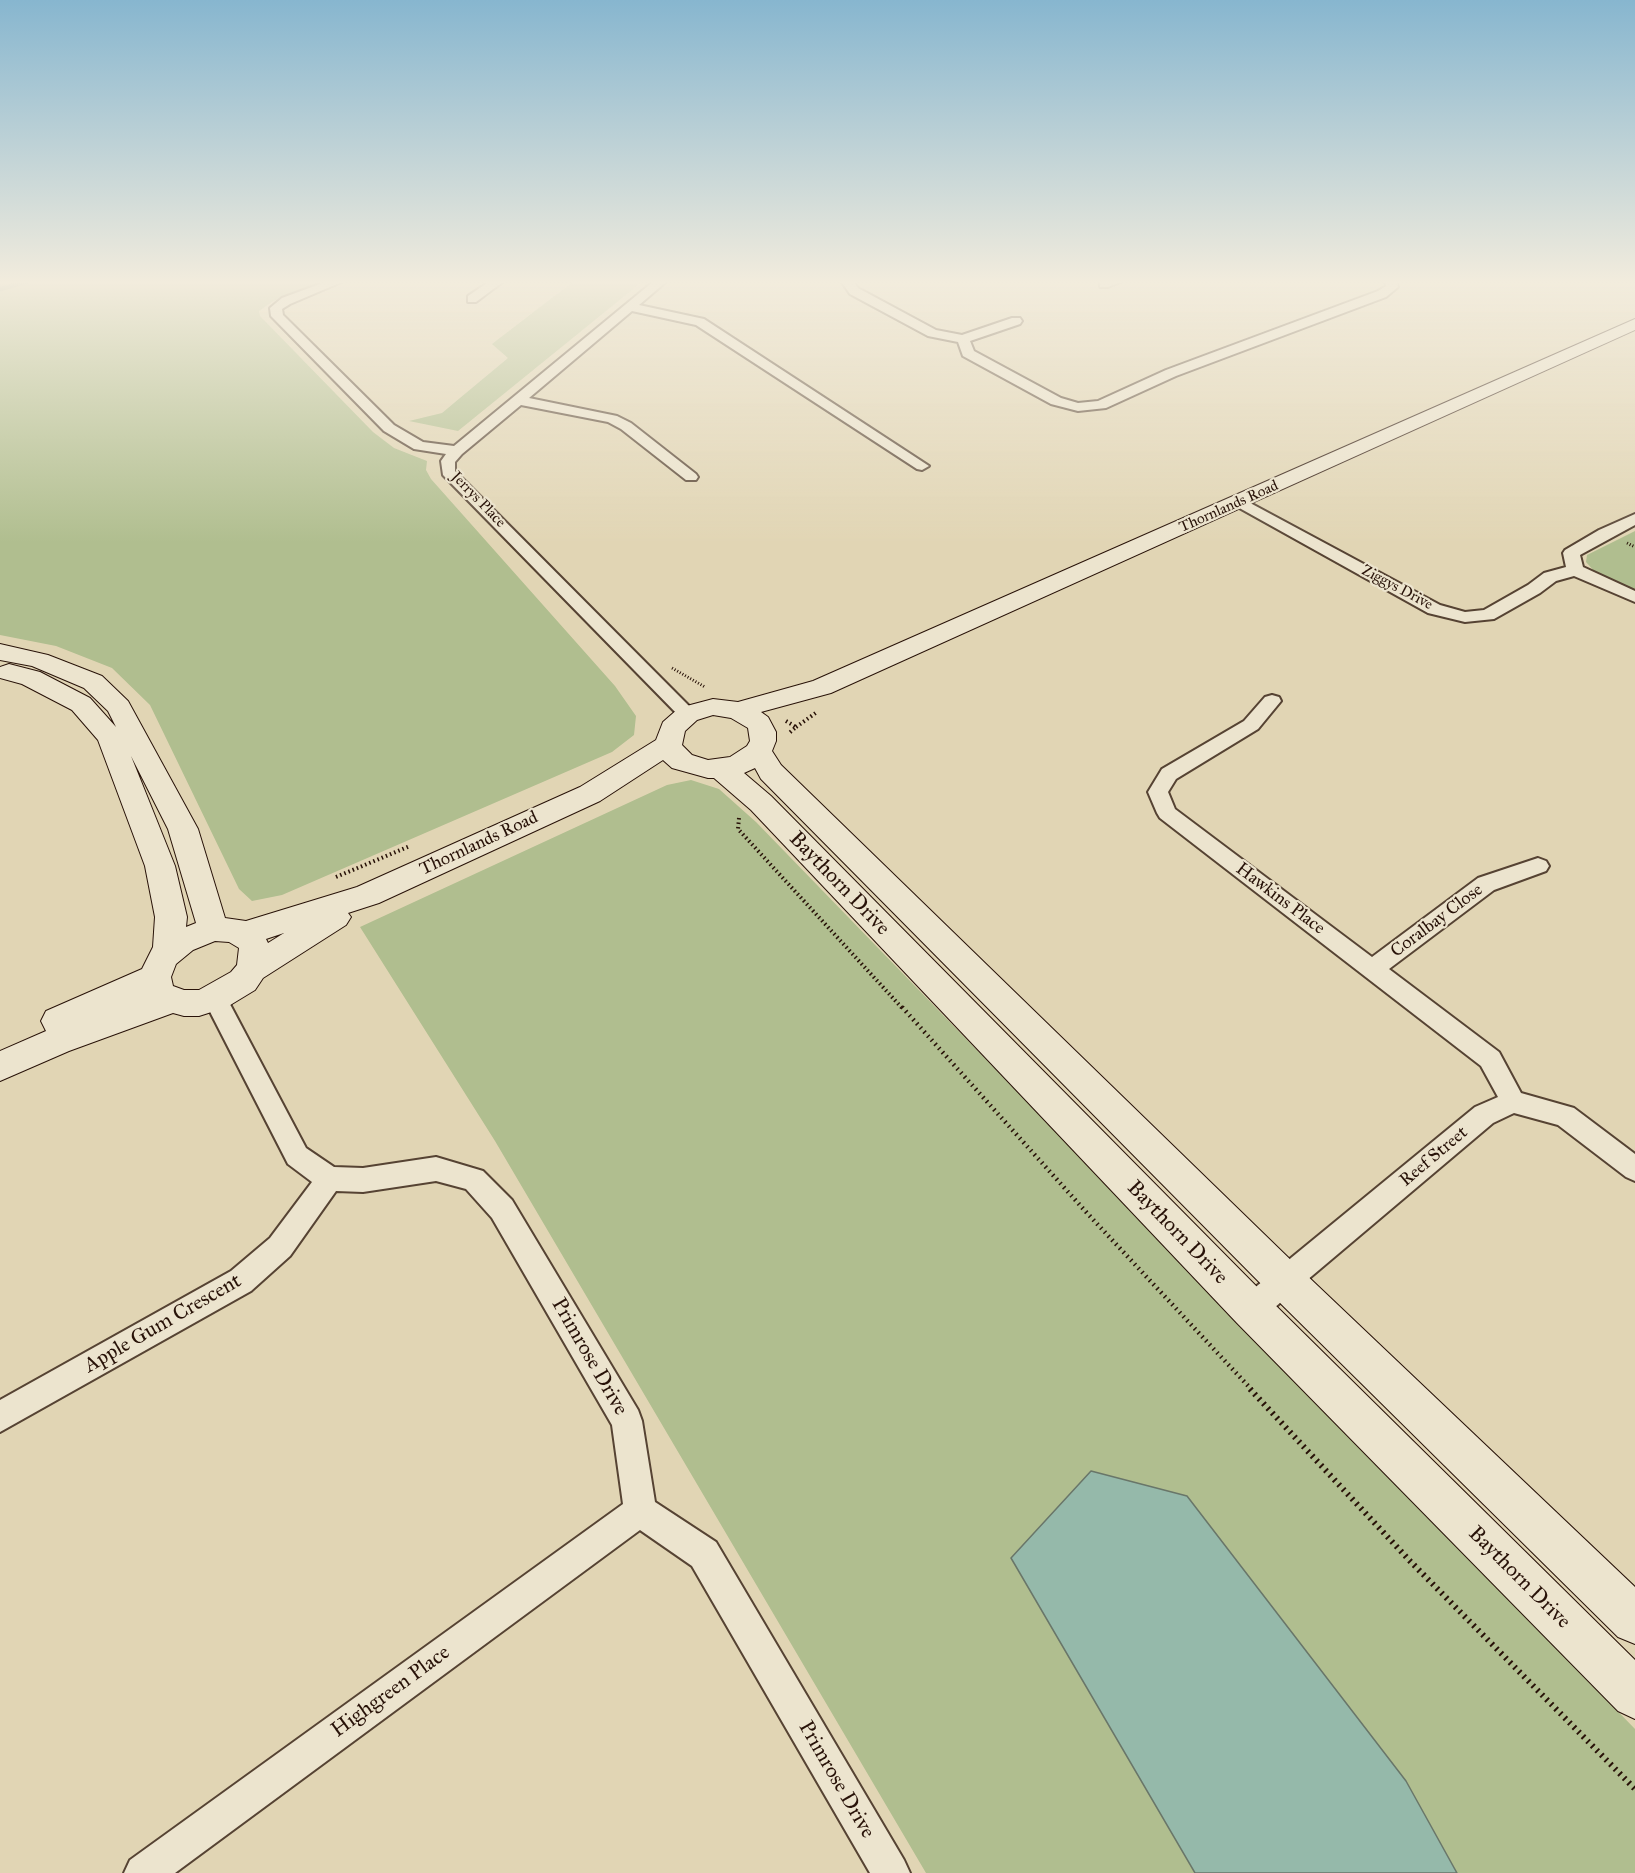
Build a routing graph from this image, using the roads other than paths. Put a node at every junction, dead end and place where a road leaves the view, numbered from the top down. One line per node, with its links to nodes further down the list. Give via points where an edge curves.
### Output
1 (329, 368): 8 (street, Jerrys Place, via 389,428 419,446)
2 (556, 368): 7 (street)
3 (772, 368): 9 (street)
4 (996, 368): 5 (street, via 1077,412)
5 (1183, 368)
6 (1536, 368): 11 (street, Thornlands Road)
7 (518, 400): 8 (street); 10 (street, via 612,419)
8 (457, 451): 19 (street, Jerrys Place, via 448,461 448,472)
9 (922, 466)
10 (691, 477)
11 (1239, 502): 13 (street, Ziggys Drive, via 1434,609 1465,617 1488,615 1550,577); 17 (street, Thornlands Road)
12 (1635, 519): 13 (street, via 1571,553)
13 (1575, 570): 14 (street)
14 (1635, 597)
15 (0, 652): 27 (street, via 39,660 93,682 119,707 183,829)
16 (0, 669): 31 (street, via 31,678 81,704 110,737 160,866 171,917)
17 (822, 687): 20 (street, Thornlands Road); 21 (street, Thornlands Road)
18 (1272, 701): 30 (street, Hawkins Place, via 1251,725 1169,774 1158,792 1167,813)
19 (682, 709): 20 (street, Thornlands Road); 22 (street, Thornlands Road)
20 (738, 710): 21 (street)
21 (770, 735): 23 (street, Thornlands Road, via 743,763); 38 (street, Baythorn Drive, via 771,772)
22 (668, 744): 23 (street, via 682,762); 24 (street, Thornlands Road)
23 (708, 768): 24 (street, Thornlands Road); 39 (street, Baythorn Drive, via 761,803)
24 (590, 794): 26 (street, Thornlands Road)
25 (1538, 866): 30 (street, Coralbay Close, via 1486,884)
26 (368, 895): 28 (street, Thornlands Road); 29 (street, Thornlands Road)
27 (213, 929): 28 (street); 31 (street, via 197,933)
28 (244, 934): 29 (street, via 255,949)
29 (252, 969): 32 (street, via 236,986)
30 (1373, 969): 35 (street, Hawkins Place, via 1490,1059)
31 (165, 976): 32 (street, via 184,1004); 33 (street); 34 (street, via 57,1041)
32 (215, 998): 37 (street, via 297,1156)
33 (0, 1047)
34 (0, 1067)
35 (1513, 1102): 36 (street, via 1565,1116); 38 (street, Reef Street, via 1485,1115)
36 (1635, 1169)
37 (329, 1179): 40 (street, Apple Gum Crescent, via 280,1247 241,1281); 41 (street, Primrose Drive, via 363,1180 436,1169 474,1179 502,1209 627,1421)
38 (1285, 1281): 39 (street, Reef Street); 42 (street, Baythorn Drive)
39 (1251, 1309): 43 (street, Baythorn Drive)
40 (0, 1417)
41 (640, 1510): 44 (street, Highgreen Place); 45 (street, Primrose Drive, via 704,1554)
42 (1635, 1620)
43 (1635, 1694)
44 (143, 1873)
45 (891, 1873)

